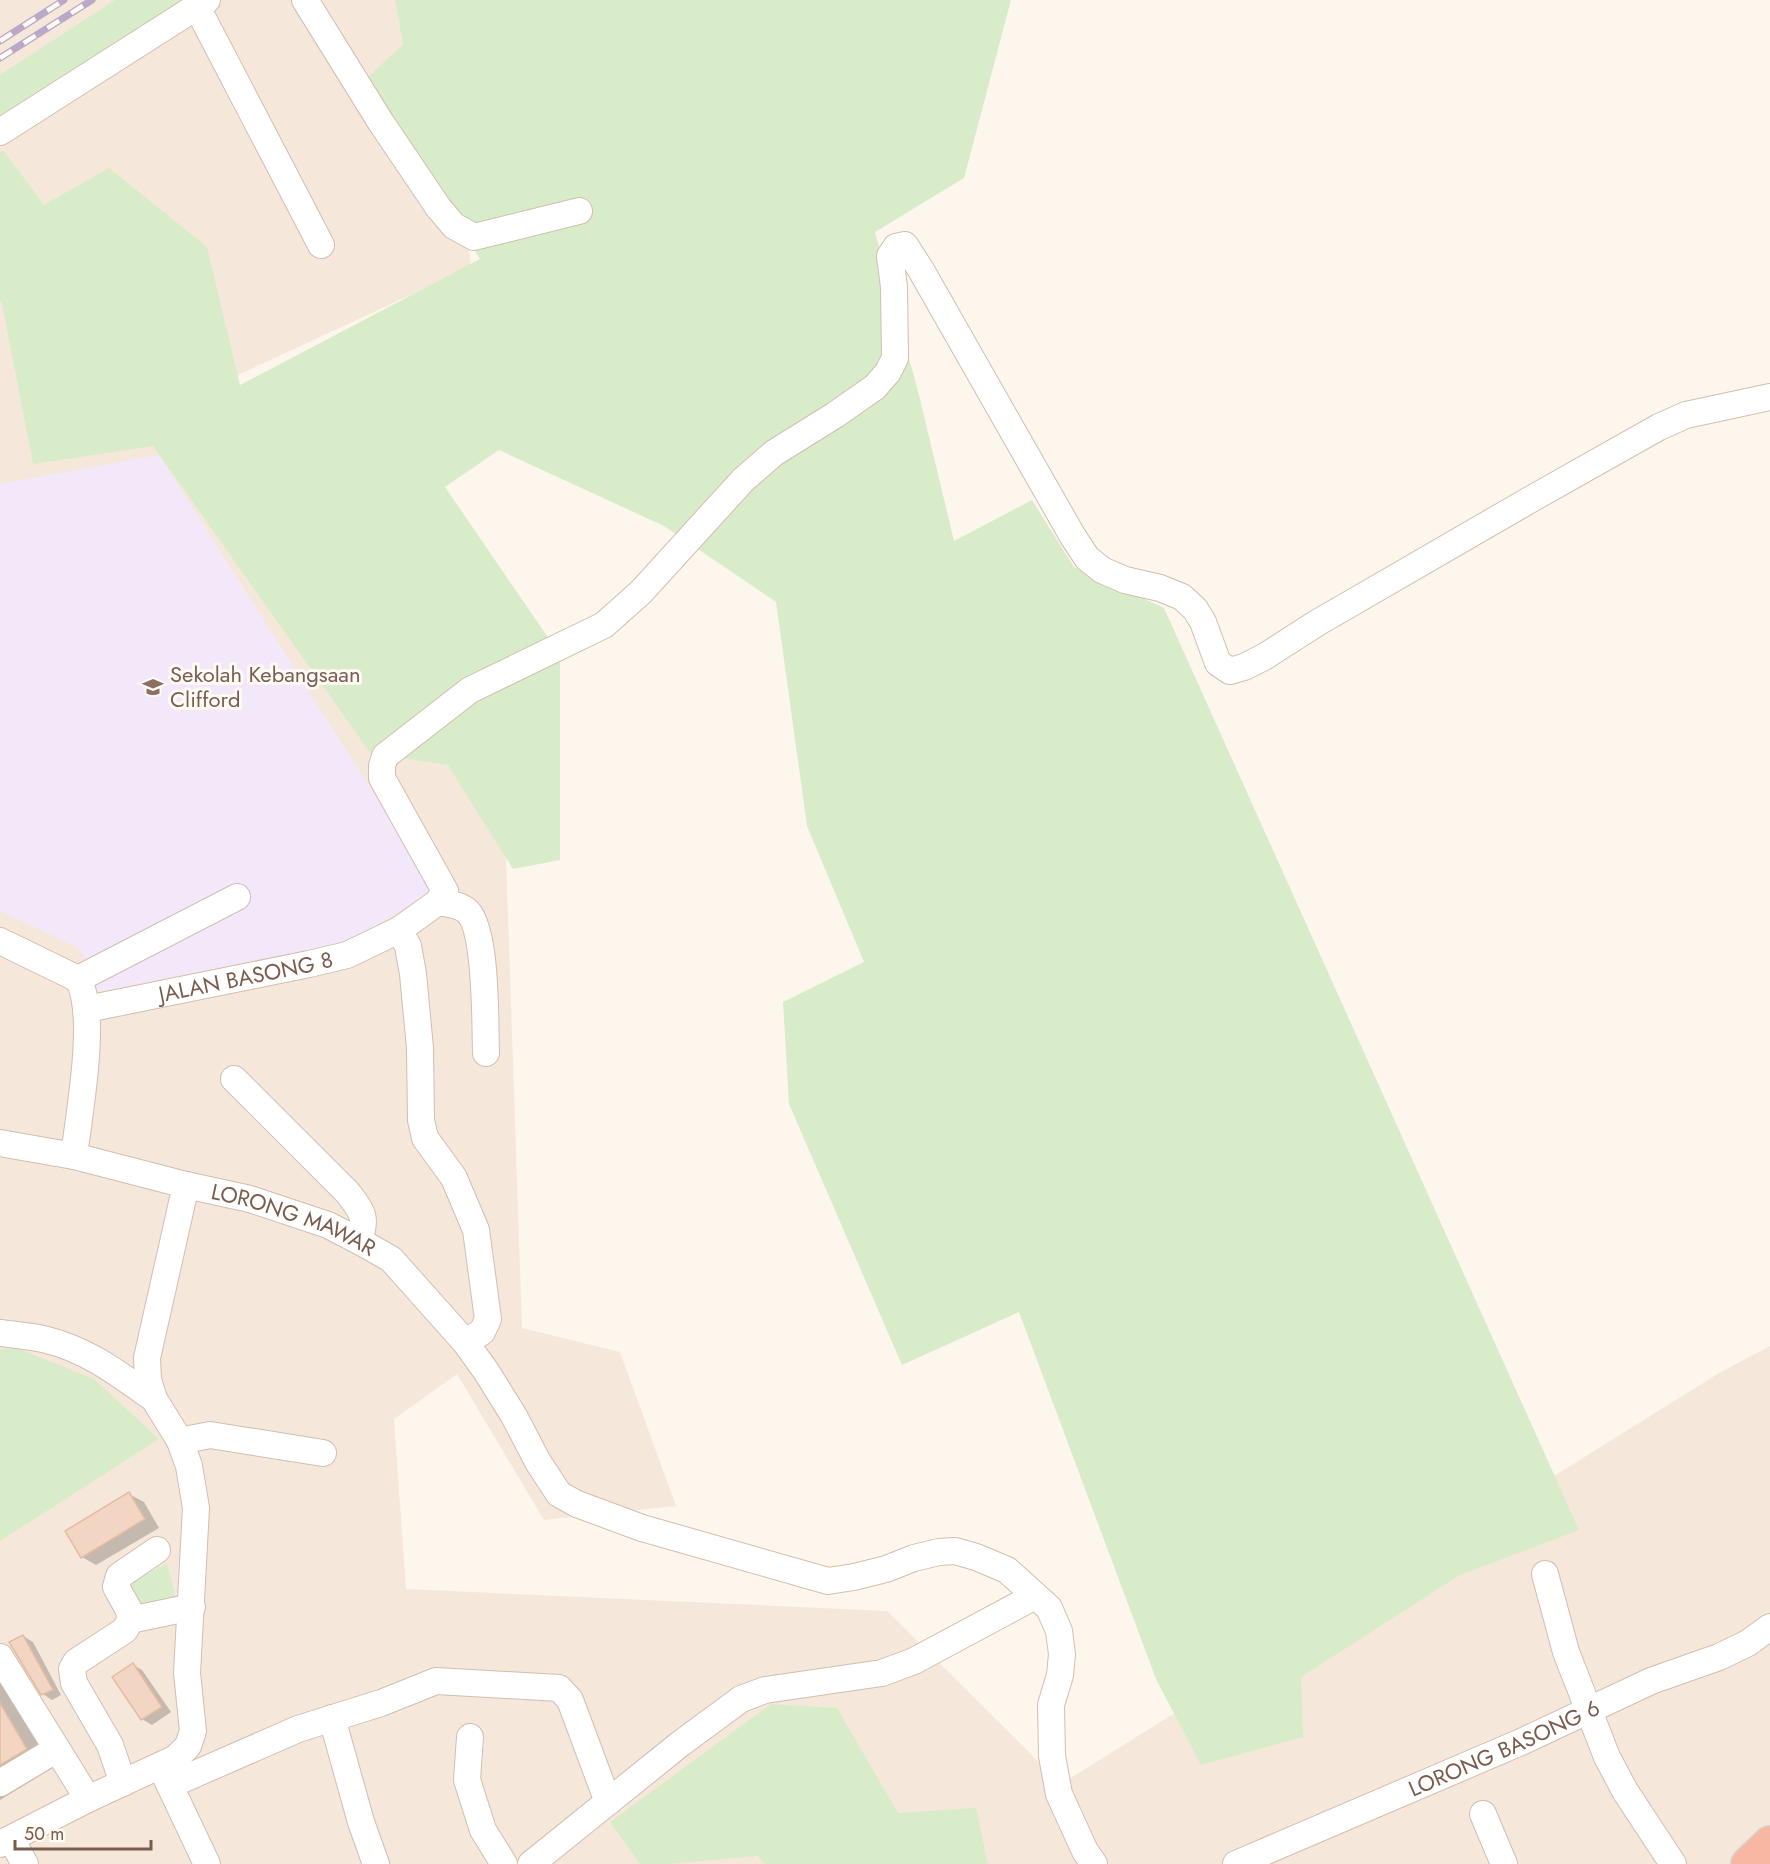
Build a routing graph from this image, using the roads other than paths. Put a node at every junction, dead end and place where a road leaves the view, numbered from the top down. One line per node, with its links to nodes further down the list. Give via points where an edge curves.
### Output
1 (304, 0): 4 (street, via 380,121 454,226 474,237)
2 (202, 3): 3 (street); 5 (street)
3 (0, 132)
4 (579, 211)
5 (321, 245)
6 (1770, 397): 8 (street, via 1686,415 1659,427 1264,657 1230,671 1218,663 1203,622 1182,597 1125,580 1087,558 921,270 905,245 896,247 891,256 894,358 875,387 774,453 743,480 641,592 604,625 470,690 385,756 382,778 445,891)
7 (237, 897): 11 (street)
8 (438, 902): 9 (street, JALAN BASONG 8); 13 (street, via 468,912 476,925 481,949)
9 (399, 930): 12 (street, JALAN BASONG 8, via 347,955); 20 (street, via 408,946 413,974 425,1138 454,1178 476,1230 488,1319 482,1332)
10 (0, 941): 11 (street)
11 (78, 979): 12 (street)
12 (87, 1009): 16 (street, via 86,1062)
13 (486, 1053)
14 (234, 1079): 18 (street, via 348,1193 365,1224)
15 (0, 1143): 16 (street, LORONG MAWAR)
16 (74, 1156): 17 (street, LORONG MAWAR)
17 (186, 1185): 18 (street, LORONG MAWAR, via 250,1199 328,1225); 21 (street, via 147,1358)
18 (359, 1241): 20 (street, LORONG MAWAR, via 391,1258)
19 (0, 1333): 21 (street, via 46,1340 82,1352)
20 (465, 1342): 26 (street, LORONG MAWAR, via 559,1494 577,1503 642,1528 828,1581 955,1551 1007,1570)
21 (154, 1399): 22 (street)
22 (180, 1441): 23 (street, via 210,1435); 27 (street, via 196,1508)
23 (323, 1454)
24 (157, 1550): 28 (street, via 119,1576 116,1587)
25 (1545, 1574): 31 (street, via 1566,1652)
26 (1035, 1596): 39 (street, via 914,1661 882,1673 765,1690 741,1699); 48 (street, LORONG MAWAR, via 1049,1608 1059,1631 1062,1654 1051,1705 1052,1755 1059,1794 1084,1851)
27 (192, 1608): 28 (street); 35 (street, via 187,1673 193,1731 188,1746)
28 (130, 1620): 36 (street, via 125,1630 76,1662 72,1670 74,1683 110,1745)
29 (1770, 1627): 31 (street, LORONG BASONG 6, via 1719,1657 1651,1681)
30 (0, 1657): 34 (street)
31 (1588, 1711): 49 (street, LORONG BASONG 6); 51 (street, via 1625,1791)
32 (332, 1718): 35 (street); 39 (street, via 436,1681 559,1688 570,1700); 45 (street)
33 (470, 1737): 46 (street, via 467,1780 483,1830)
34 (57, 1749): 37 (street); 38 (street)
35 (165, 1775): 36 (street); 44 (street)
36 (123, 1783): 38 (street)
37 (0, 1784)
38 (88, 1799): 41 (street)
39 (608, 1802): 47 (street)
40 (1483, 1814): 50 (street)
41 (5, 1841): 43 (street)
42 (1770, 1842): 52 (highway)
43 (25, 1864)
44 (207, 1864)
45 (376, 1864)
46 (504, 1864)
47 (531, 1864)
48 (1094, 1864)
49 (1236, 1864)
50 (1504, 1864)
51 (1673, 1864)
52 (1748, 1864)

